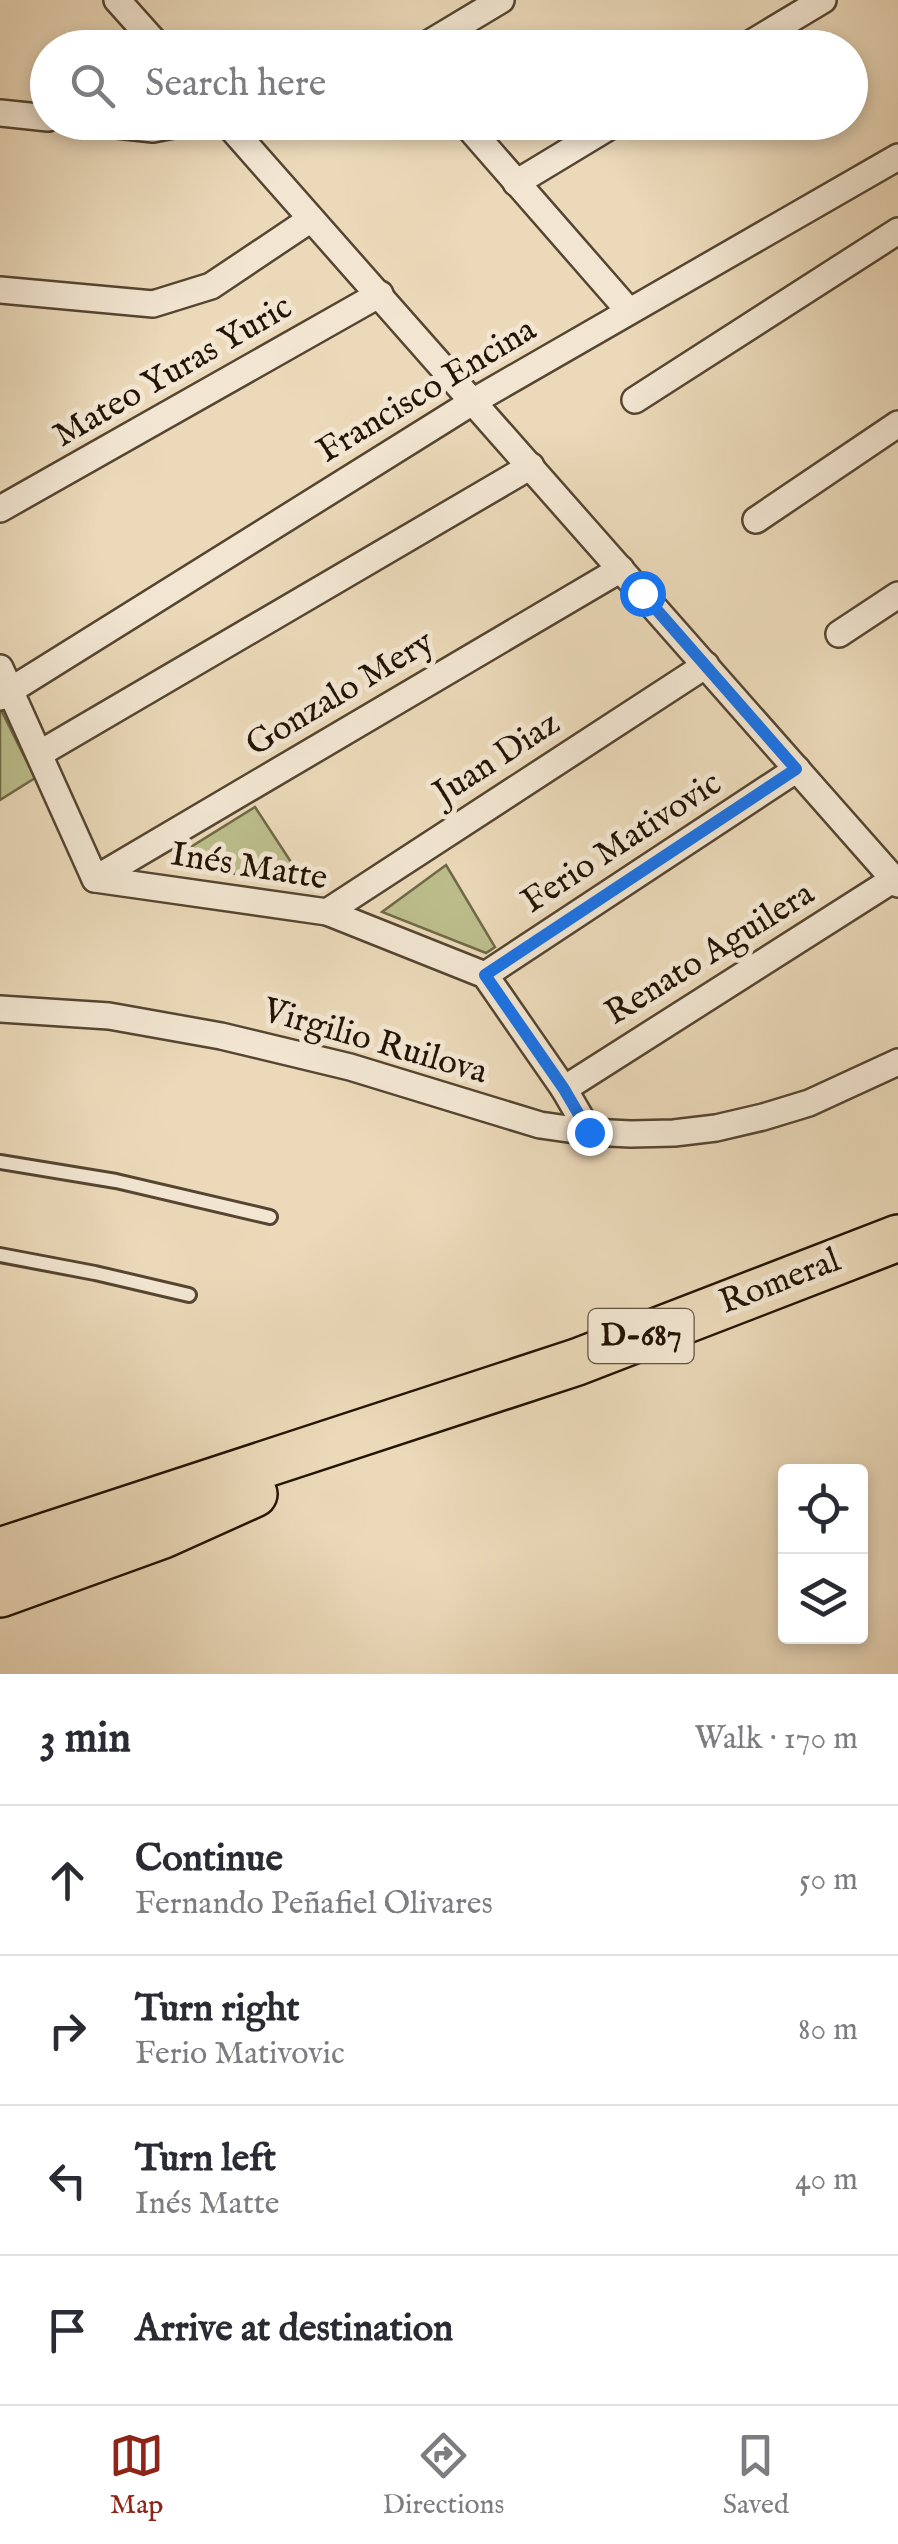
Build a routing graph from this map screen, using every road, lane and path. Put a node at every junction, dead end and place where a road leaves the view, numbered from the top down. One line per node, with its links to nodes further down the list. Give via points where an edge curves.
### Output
1 (117, 0): 4 (street)
2 (501, 0): 5 (street)
3 (823, 0): 6 (street)
4 (144, 30)
5 (451, 30)
6 (774, 30)
7 (0, 113): 8 (street)
8 (30, 116)
9 (242, 140): 14 (street)
10 (479, 140): 13 (street)
11 (588, 140): 13 (street)
12 (898, 157): 18 (street, Francisco Encina)
13 (516, 183): 18 (street)
14 (311, 219): 16 (street, via 212,286 153,304); 17 (street)
15 (898, 230): 20 (street)
16 (0, 290)
17 (380, 294): 19 (street); 23 (street, Mateo Yuras Yuric)
18 (629, 312): 19 (street, Francisco Encina)
19 (474, 400): 22 (street); 29 (street, Francisco Encina)
20 (635, 400)
21 (898, 424): 24 (street)
22 (530, 466): 25 (street); 30 (street)
23 (0, 509)
24 (756, 520)
25 (621, 569): 28 (street); 32 (street, Gonzalo Mery)
26 (898, 595): 27 (street)
27 (839, 634)
28 (706, 665): 31 (street); 34 (street, Juan Diaz)
29 (3, 685): 30 (street)
30 (40, 754): 32 (street)
31 (796, 769): 33 (street); 35 (street, Ferio Mativovic)
32 (95, 879): 34 (street, Inés Matte)
33 (896, 882): 38 (street, Renato Aguilera)
34 (327, 912): 35 (street, Inés Matte)
35 (485, 975): 38 (street)
36 (0, 1008): 39 (street, Virgilio Ruilova, via 108,1016 221,1036 540,1125)
37 (898, 1062): 39 (street, Virgilio Ruilova, via 763,1118 674,1132)
38 (564, 1089): 39 (street)
39 (589, 1132)
40 (0, 1162): 41 (lane)
41 (270, 1217)
42 (898, 1238): 45 (highway, Romeral / D-687, via 577,1362)
43 (0, 1255): 44 (lane)
44 (189, 1295)
45 (380, 1428): 46 (highway, Romeral / D-687); 47 (highway, Romeral / D-687, via 238,1503)
46 (0, 1551)
47 (0, 1594)

